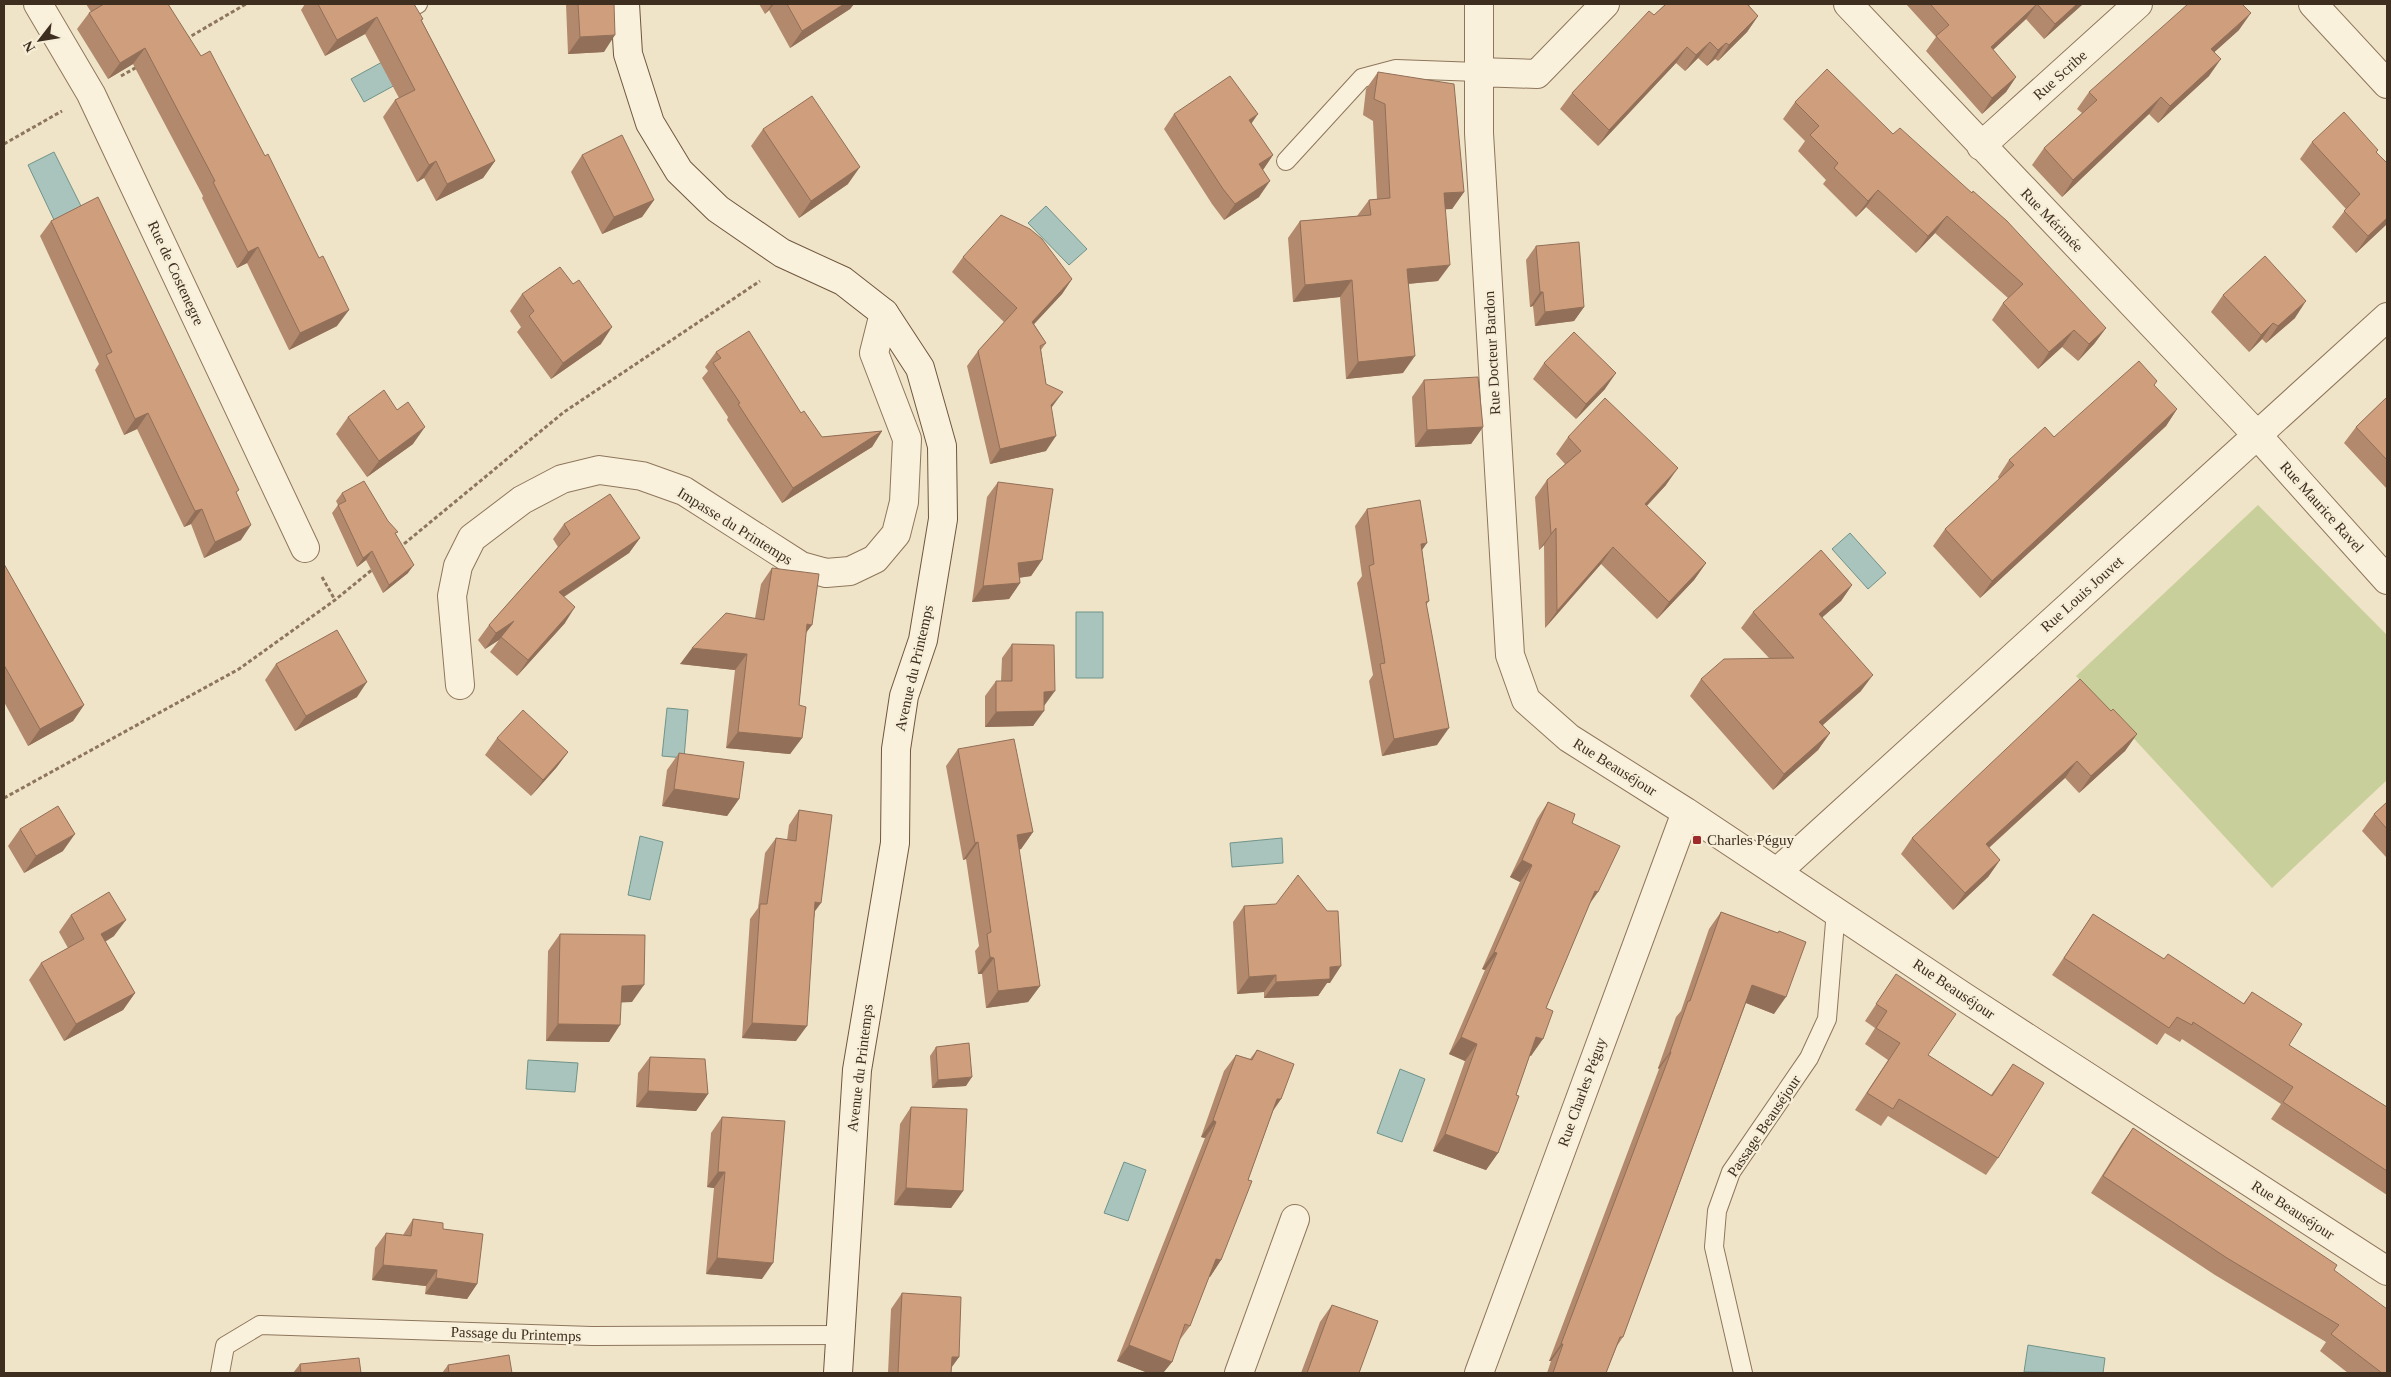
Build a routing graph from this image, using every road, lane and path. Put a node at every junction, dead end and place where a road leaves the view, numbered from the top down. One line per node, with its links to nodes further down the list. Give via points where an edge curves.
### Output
1 (38, 4): 13 (street, Rue de Costenegre)
2 (246, 4): 9 (path)
3 (625, 4): 17 (street, Avenue du Printemps, via 628,54 650,123 679,171 718,209)
4 (1479, 4): 11 (street, Rue Docteur Bardon)
5 (1606, 4): 11 (street, via 1537,74)
6 (1848, 4): 15 (street, Rue Mérimée)
7 (2138, 4): 15 (street, Rue Scribe)
8 (2314, 4): 12 (street)
9 (178, 44)
10 (143, 64): 13 (path)
11 (1478, 72): 16 (lane, via 1396,69 1362,78); 26 (street, Rue Docteur Bardon, via 1510,655)
12 (2387, 84)
13 (91, 94): 14 (path); 21 (street, Rue de Costenegre)
14 (4, 144)
15 (1981, 146): 20 (street, Rue Mérimée)
16 (1286, 161)
17 (782, 253): 18 (street, Avenue du Printemps, via 843,281); 22 (path, via 763,279 564,412)
18 (884, 313): 25 (street, Impasse du Printemps, via 874,353 907,438 904,502 896,534 875,559 850,571 826,573 801,566 684,491 642,476 599,470 562,480 522,500 472,538 458,566 452,596); 33 (street, Avenue du Printemps, via 920,368 942,446 943,519 923,640 904,696 896,749 895,842 857,1070)
19 (2387, 317): 20 (street, Rue Louis Jouvet)
20 (2257, 435): 24 (street, Rue Maurice Ravel); 29 (street, Rue Louis Jouvet)
21 (305, 548)
22 (396, 550)
23 (381, 563): 27 (path, via 239,669)
24 (2387, 580)
25 (460, 686)
26 (1526, 700): 28 (street, Rue Beauséjour, via 1570,738)
27 (4, 798)
28 (1686, 812): 29 (street, Rue Beauséjour); 37 (street, Rue Charles Péguy)
29 (1777, 872): 30 (street, Rue Beauséjour)
30 (1836, 910): 32 (street, Rue Beauséjour, via 1964,997); 38 (lane, Passage Beauséjour, via 1827,1019 1809,1058 1731,1172 1717,1211 1714,1248)
31 (1295, 1219): 36 (street)
32 (2387, 1271)
33 (840, 1336): 34 (lane, Passage du Printemps, via 592,1336 260,1325 225,1346); 35 (street, Avenue du Printemps)
34 (220, 1373)
35 (838, 1373)
36 (1239, 1373)
37 (1479, 1373)
38 (1743, 1373)

